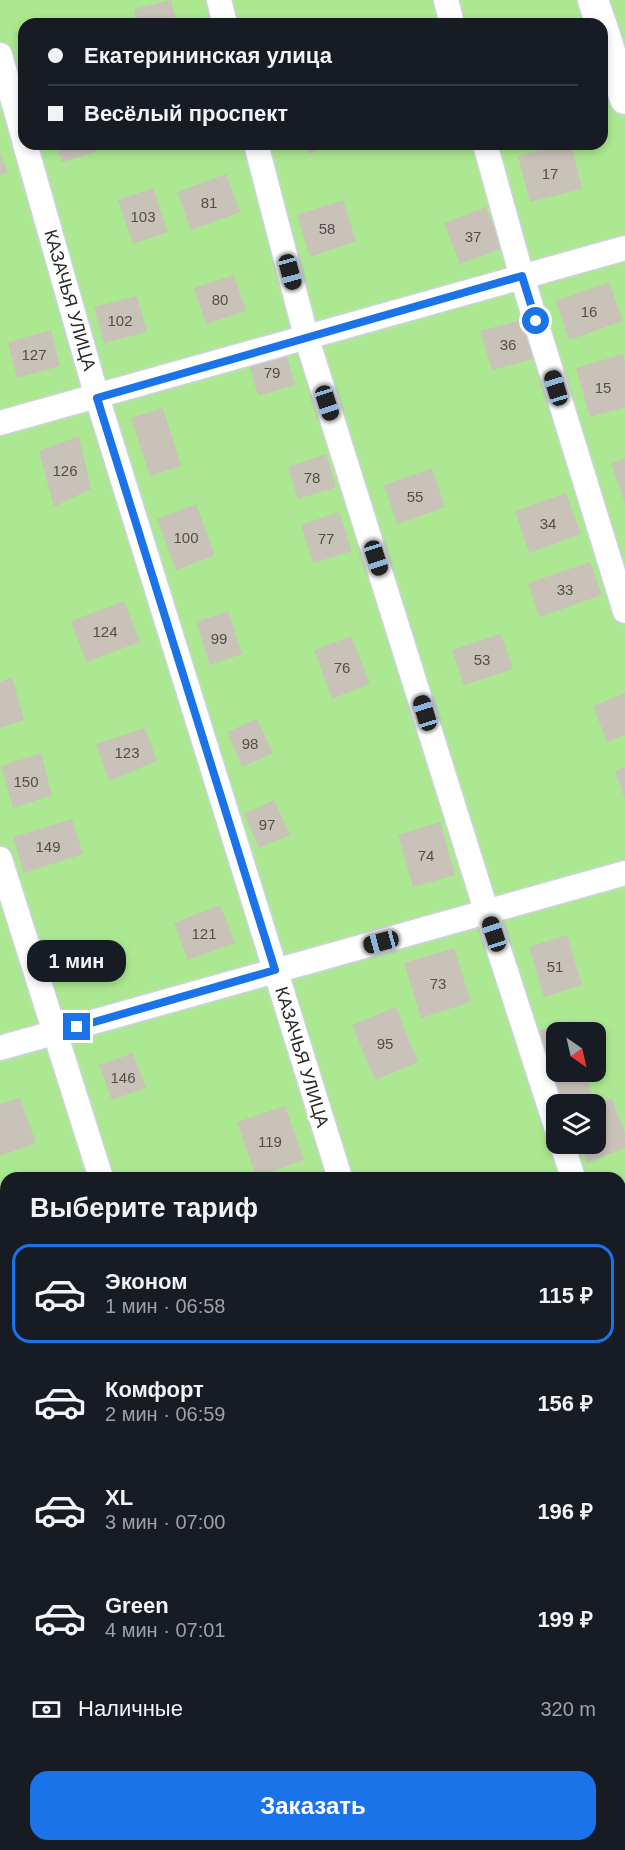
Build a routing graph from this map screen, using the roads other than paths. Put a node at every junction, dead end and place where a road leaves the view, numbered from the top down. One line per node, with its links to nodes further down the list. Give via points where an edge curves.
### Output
1 (219, 0): 4 (street)
2 (446, 0): 5 (street)
3 (593, 0): 6 (street)
4 (224, 18)
5 (451, 18)
6 (599, 18)
7 (608, 47): 9 (street)
8 (0, 55): 10 (street)
9 (625, 99)
10 (18, 118)
11 (27, 150): 17 (street, КАЗАЧЬЯ УЛИЦА)
12 (258, 150): 16 (street)
13 (487, 150): 15 (street)
14 (625, 248): 15 (street)
15 (522, 276): 16 (street); 19 (street)
16 (306, 336): 17 (street); 22 (street)
17 (97, 398): 18 (street); 23 (street, КАЗАЧЬЯ УЛИЦА)
18 (0, 423)
19 (625, 610)
20 (0, 859): 24 (street)
21 (625, 873): 22 (street)
22 (487, 913): 23 (street); 26 (street)
23 (275, 970): 24 (street); 29 (street, КАЗАЧЬЯ УЛИЦА)
24 (55, 1033): 25 (street); 28 (street)
25 (0, 1048)
26 (546, 1095)
27 (565, 1154): 30 (street)
28 (99, 1172)
29 (338, 1172)
30 (571, 1172)

